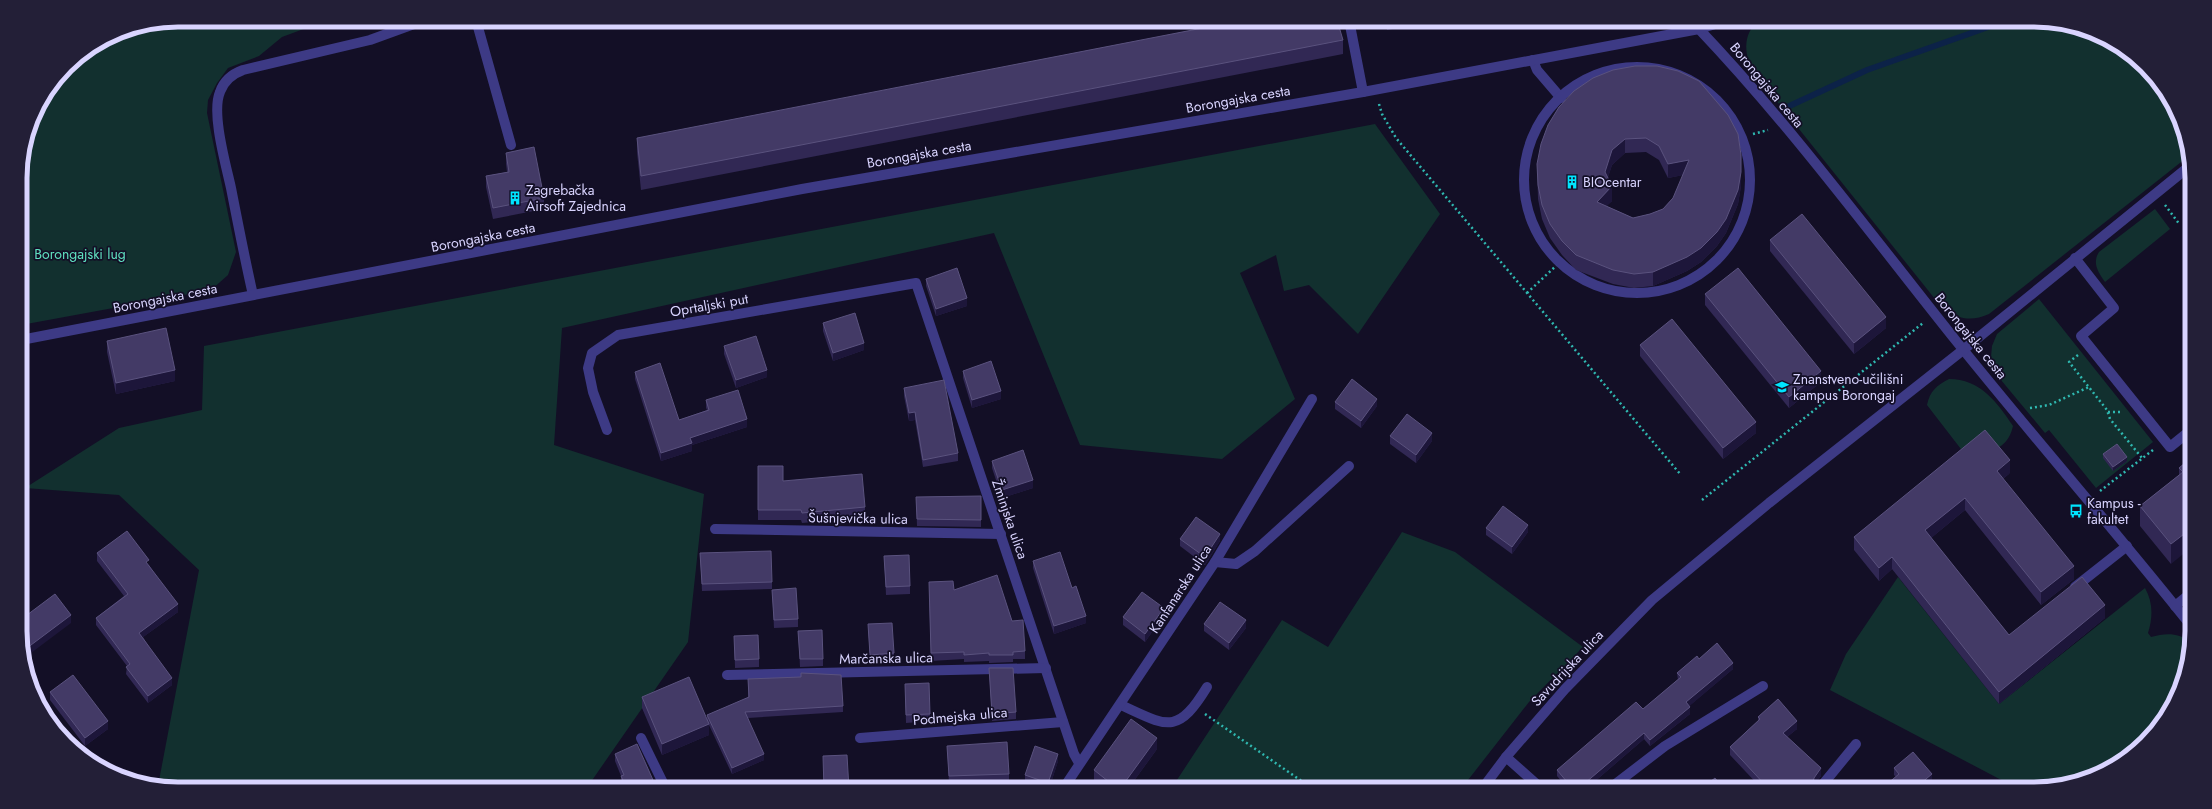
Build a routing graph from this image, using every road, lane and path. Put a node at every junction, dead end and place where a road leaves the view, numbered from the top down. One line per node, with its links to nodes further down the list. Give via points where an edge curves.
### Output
1 (406, 27): 20 (street, via 370,40 243,70 226,81 219,93 217,107 220,133)
2 (478, 27): 12 (street)
3 (1350, 27): 8 (street)
4 (1690, 27): 6 (street, Borongajska cesta)
5 (1701, 27): 24 (street, Borongajska cesta, via 1745,78)
6 (1533, 60): 7 (street, Borongajska cesta); 9 (street, via 1537,70)
7 (1375, 90): 8 (street, Borongajska cesta); 19 (path, via 1382,114 1396,138)
8 (1363, 92): 20 (street, Borongajska cesta, via 802,189)
9 (1561, 98): 17 (street, via 1538,127 1526,160 1524,188 1530,220 1544,247); 17 (street, via 1588,78 1610,70 1634,66 1670,71 1693,80 1727,107 1737,122 1745,140 1750,187 1743,219 1730,242 1708,266 1687,282 1643,292 1622,291 1594,286)
10 (1766, 123): 11 (path, via 1771,129)
11 (1753, 134)
12 (511, 145)
13 (2185, 170): 16 (street, Savudrijska ulica)
14 (2170, 200): 15 (path, via 2164,204)
15 (2180, 225)
16 (2075, 258): 23 (street, via 2114,308 2081,336); 24 (street, Savudrijska ulica)
17 (1558, 264): 19 (path)
18 (916, 283): 28 (street, Oprtaljski put, via 618,335 592,353 588,368 593,392); 37 (street, Žminjska ulica)
19 (1527, 293): 33 (path)
20 (252, 296): 22 (street, Borongajska cesta)
21 (1926, 321): 35 (path)
22 (27, 339)
23 (2089, 346): 25 (path, via 2069,362); 30 (street)
24 (1963, 350): 27 (street, Borongajska cesta); 54 (street, Savudrijska ulica, via 1769,503 1652,600 1565,688)
25 (2089, 386): 27 (path, via 2049,405); 31 (path, via 2107,410 2110,419)
26 (1312, 399): 39 (street, Kanfanarska ulica)
27 (2014, 410): 38 (street, Borongajska cesta)
28 (607, 430)
29 (2185, 435): 30 (street, via 2170,447)
30 (2165, 441): 31 (path)
31 (2142, 458): 34 (path)
32 (1349, 466): 39 (street, via 1255,551 1236,564)
33 (1681, 475)
34 (2097, 493)
35 (1702, 500)
36 (715, 529): 37 (street, Šušnjevička ulica)
37 (1000, 534): 44 (street, Žminjska ulica)
38 (2127, 546): 40 (street); 42 (street, Borongajska cesta)
39 (1215, 562): 48 (street, Kanfanarska ulica)
40 (2067, 593)
41 (2185, 598): 42 (street)
42 (2175, 606): 43 (street, Borongajska cesta)
43 (2185, 618)
44 (1046, 668): 45 (street, Marčanska ulica); 50 (street, Žminjska ulica)
45 (727, 675)
46 (1763, 686): 61 (street, via 1665,746)
47 (1207, 687): 49 (street)
48 (1121, 705): 49 (street, via 1157,722 1168,724 1181,721); 55 (street, Kanfanarska ulica)
49 (1194, 707): 58 (path)
50 (1064, 722): 52 (street, Podmejska ulica); 55 (street, Žminjska ulica)
51 (641, 738): 56 (street)
52 (860, 738)
53 (1856, 744): 62 (street)
54 (1506, 757): 59 (street, Savudrijska ulica); 60 (street)
55 (1079, 763): 57 (street, Kanfanarska ulica)
56 (663, 782)
57 (1067, 782)
58 (1303, 782)
59 (1487, 782)
60 (1534, 782)
61 (1619, 782)
62 (1825, 782)

